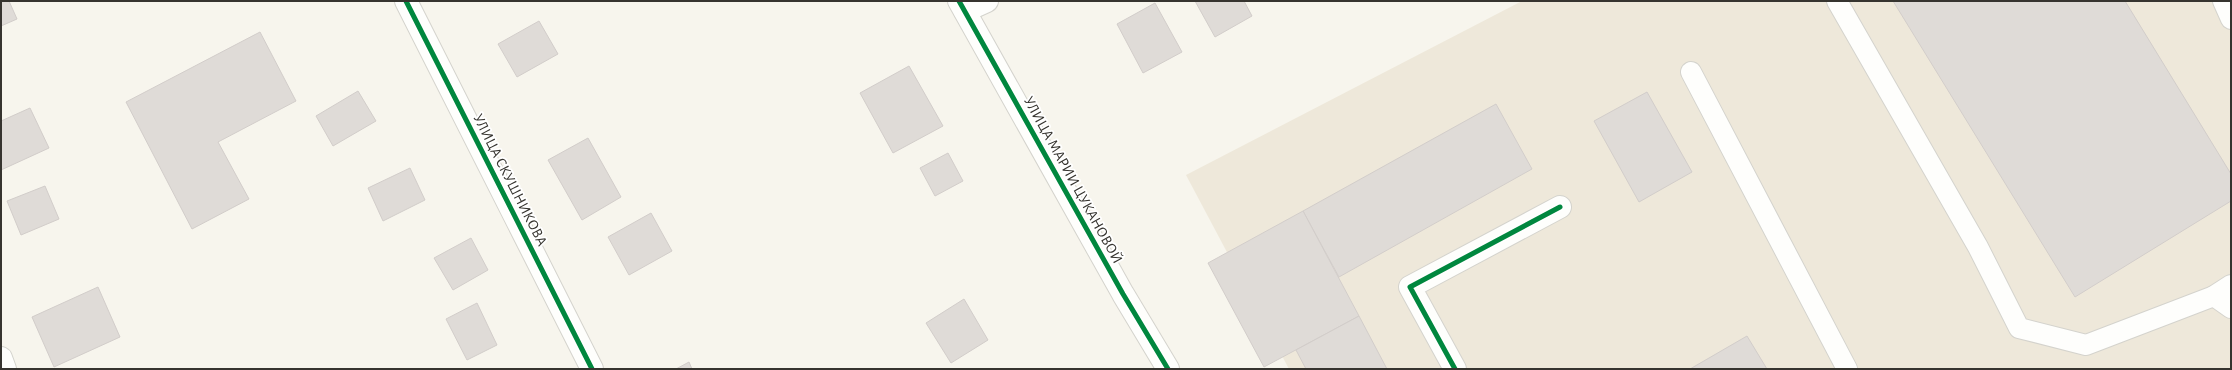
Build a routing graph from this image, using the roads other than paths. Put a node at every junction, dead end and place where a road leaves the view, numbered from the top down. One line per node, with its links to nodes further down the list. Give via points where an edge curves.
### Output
1 (406, 1): 14 (street, УЛИЦА СКУШНИКОВА)
2 (987, 1): 5 (street)
3 (1837, 1): 10 (lane, via 1978,246 2019,328 2086,346)
4 (2223, 1): 6 (lane)
5 (962, 6): 15 (street, УЛИЦА МАРИИ ЦУКАНОВОЙ, via 1123,294)
6 (2231, 19)
7 (1691, 72): 17 (lane)
8 (1560, 207): 16 (street, via 1410,287)
9 (2231, 285): 10 (lane)
10 (2214, 296): 11 (lane)
11 (2231, 308)
12 (1, 358): 13 (street)
13 (5, 369)
14 (592, 369)
15 (1168, 369)
16 (1456, 369)
17 (1847, 369)

